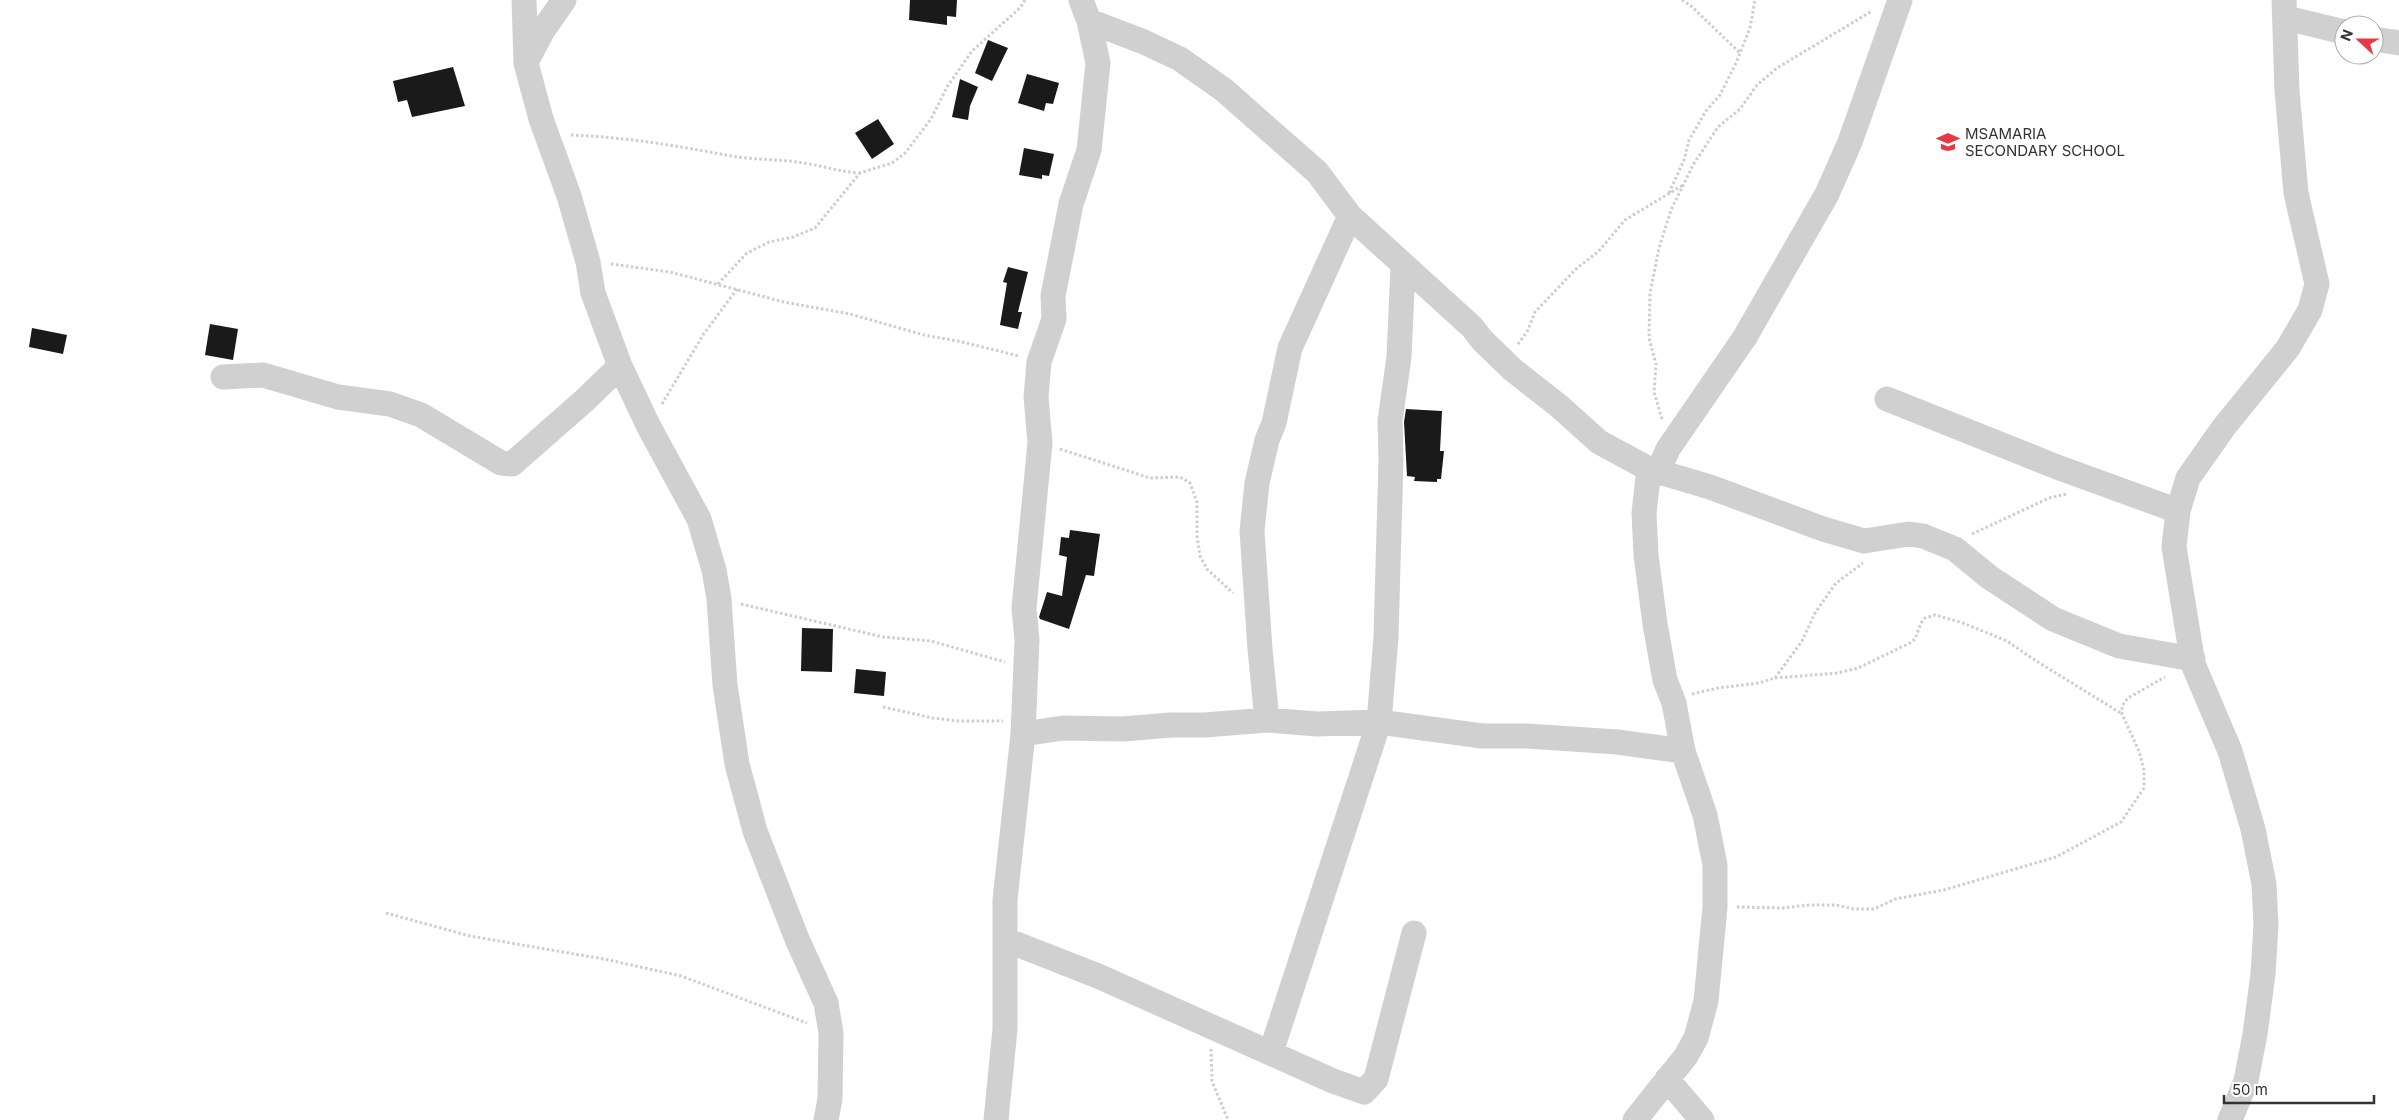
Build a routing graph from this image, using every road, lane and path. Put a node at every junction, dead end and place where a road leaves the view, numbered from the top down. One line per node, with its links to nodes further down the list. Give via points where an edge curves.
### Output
1 (524, 0): 14 (street)
2 (564, 0): 14 (street)
3 (1025, 0): 16 (path, via 972,51 946,87 931,120 905,153 892,164)
4 (1682, 0): 13 (path)
5 (1756, 0): 13 (path)
6 (1900, 0): 31 (street, via 1850,142 1827,194 1745,337)
7 (2285, 9): 10 (street); 34 (street, via 2287,91 2296,192 2317,284 2310,310 2288,348 2188,478)
8 (1874, 10): 17 (path, via 1777,68 1757,85 1740,109 1718,127 1693,164)
9 (1085, 11): 19 (street, via 1180,59 1224,90 1317,172); 24 (street, via 1098,64 1089,150 1071,204 1053,296 1054,319)
10 (2334, 28)
11 (2384, 41): 12 (street)
12 (2399, 43)
13 (1740, 54): 18 (path, via 1720,95 1689,140)
14 (526, 63): 15 (street)
15 (548, 138): 16 (path, via 602,136); 20 (street)
16 (860, 173): 22 (path, via 815,228 769,242 747,253)
17 (1684, 184): 18 (path); 31 (path, via 1671,210 1659,248 1650,293 1649,338 1656,364 1654,392 1662,414)
18 (1669, 193): 25 (path, via 1625,220 1598,252 1541,304 1527,332)
19 (1350, 216): 21 (street); 45 (street, via 1290,348 1257,483 1252,531)
20 (588, 262): 22 (path, via 670,272); 26 (street, via 593,293)
21 (1403, 267): 25 (street, via 1472,327); 46 (street, via 1400,357 1390,421 1386,628)
22 (718, 284): 23 (path)
23 (737, 289): 24 (path); 29 (path, via 703,335)
24 (1039, 362): 30 (street, via 1036,397)
25 (1505, 362): 32 (street, via 1599,442)
26 (620, 366): 27 (street, via 512,464 501,463 421,415 390,404 338,396 263,375); 29 (street)
27 (224, 377)
28 (1887, 399): 33 (street)
29 (648, 427): 38 (street, via 699,519)
30 (1040, 443): 37 (path, via 1150,478 1180,477 1190,483 1197,502 1200,556 1207,569); 40 (street, via 1024,608)
31 (1668, 449): 32 (street)
32 (1654, 471): 35 (street, via 1710,487 1864,541 1909,534); 42 (street, via 1644,513 1646,555 1665,680)
33 (2100, 482): 34 (street); 35 (path, via 2049,498 1972,534)
34 (2178, 511): 39 (street, via 2174,547)
35 (1938, 541): 39 (street, via 1955,549 1989,577 2061,623 2120,646)
36 (1866, 561): 41 (path, via 1836,583 1815,613 1802,641)
37 (1237, 598)
38 (719, 599): 40 (path, via 883,637 931,641); 54 (street, via 725,685 736,764 755,831 826,1003)
39 (2193, 662): 44 (path, via 2128,698 2122,706); 62 (street, via 2230,750 2253,829 2264,884 2263,974 2246,1081)
40 (1026, 670): 47 (street)
41 (1774, 678): 42 (path, via 1682,696); 44 (path, via 1838,673 1858,668 1910,643 1925,618 1935,615 2007,641)
42 (1674, 703): 48 (street)
43 (882, 707): 47 (path, via 942,719)
44 (2122, 714): 49 (path, via 2139,751 2144,788 2121,822 2056,857 1944,890 1895,899 1874,909 1827,905)
45 (1267, 720): 46 (street, via 1317,724); 47 (street, via 1122,730)
46 (1379, 722): 48 (street, via 1482,736 1617,742); 55 (street)
47 (1023, 728): 52 (street, via 1005,900)
48 (1683, 751): 49 (street, via 1706,815 1715,864)
49 (1715, 907): 56 (street, via 1706,1001 1696,1038)
50 (386, 913): 54 (path, via 470,936 681,976)
51 (1414, 933): 55 (street, via 1376,1079 1369,1089 1364,1092 1356,1090)
52 (1006, 940): 53 (street, via 1098,976); 58 (street, via 1005,1029)
53 (1212, 1028): 55 (street); 59 (path, via 1212,1081)
54 (831, 1033): 57 (street, via 830,1099)
55 (1271, 1052)
56 (1667, 1080): 60 (street); 61 (street)
57 (826, 1120)
58 (996, 1120)
59 (1228, 1120)
60 (1635, 1120)
61 (1702, 1120)
62 (2230, 1120)

